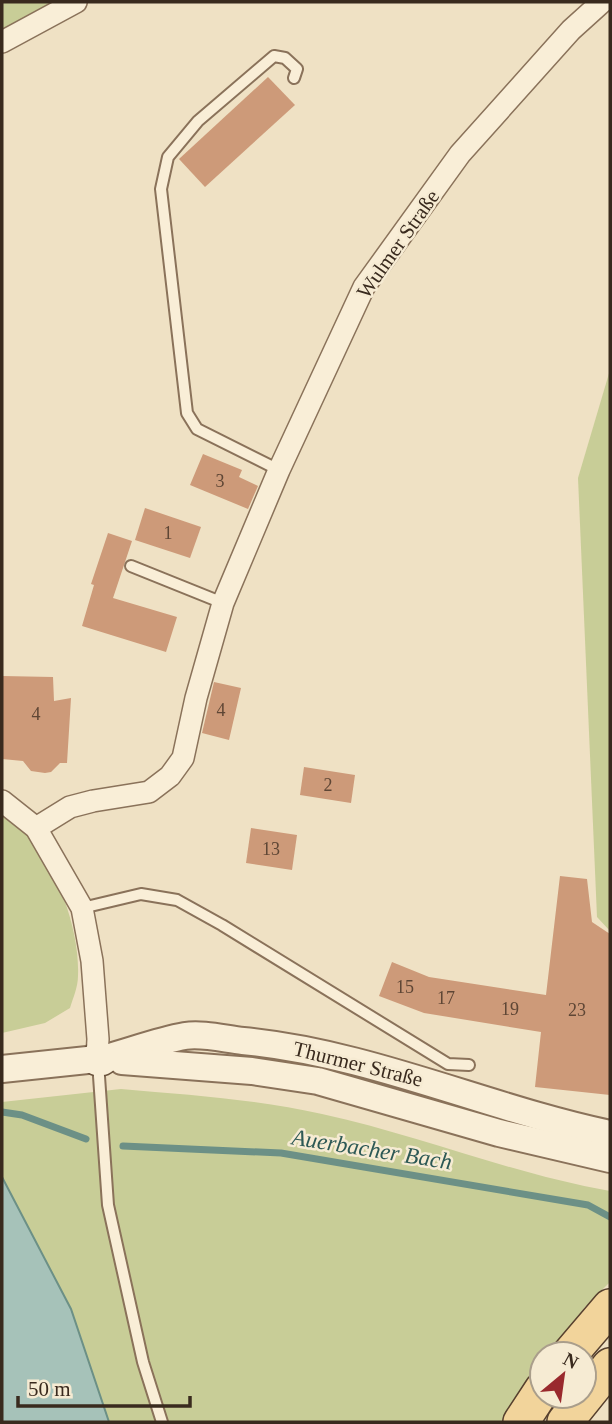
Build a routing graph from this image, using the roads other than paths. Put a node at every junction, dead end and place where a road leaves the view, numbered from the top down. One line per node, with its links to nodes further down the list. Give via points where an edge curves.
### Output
1 (76, 2): 3 (street)
2 (602, 2): 5 (street, Wulmer Straße, via 571,30 460,154 364,287)
3 (2, 42)
4 (294, 78): 5 (lane, via 297,69 285,58 274,56 198,121 168,157 161,188 187,413 197,429)
5 (279, 470): 7 (street, Wulmer Straße)
6 (131, 566): 7 (lane)
7 (223, 603): 9 (street, Wulmer Straße, via 183,758 170,776 149,792 70,807)
8 (2, 801): 9 (street)
9 (36, 828): 10 (street)
10 (82, 908): 11 (street, via 92,961); 12 (lane, Thurmer Straße, via 141,894 177,900 448,1064)
11 (100, 1059): 13 (street, Thurmer Straße); 14 (street, Thurmer Straße, via 252,1071 318,1082 499,1133); 18 (lane, via 108,1205 143,1362)
12 (469, 1065)
13 (2, 1069)
14 (610, 1149)
15 (610, 1307): 16 (main road)
16 (582, 1340)
17 (610, 1366): 19 (main road)
18 (162, 1422)
19 (565, 1422)

